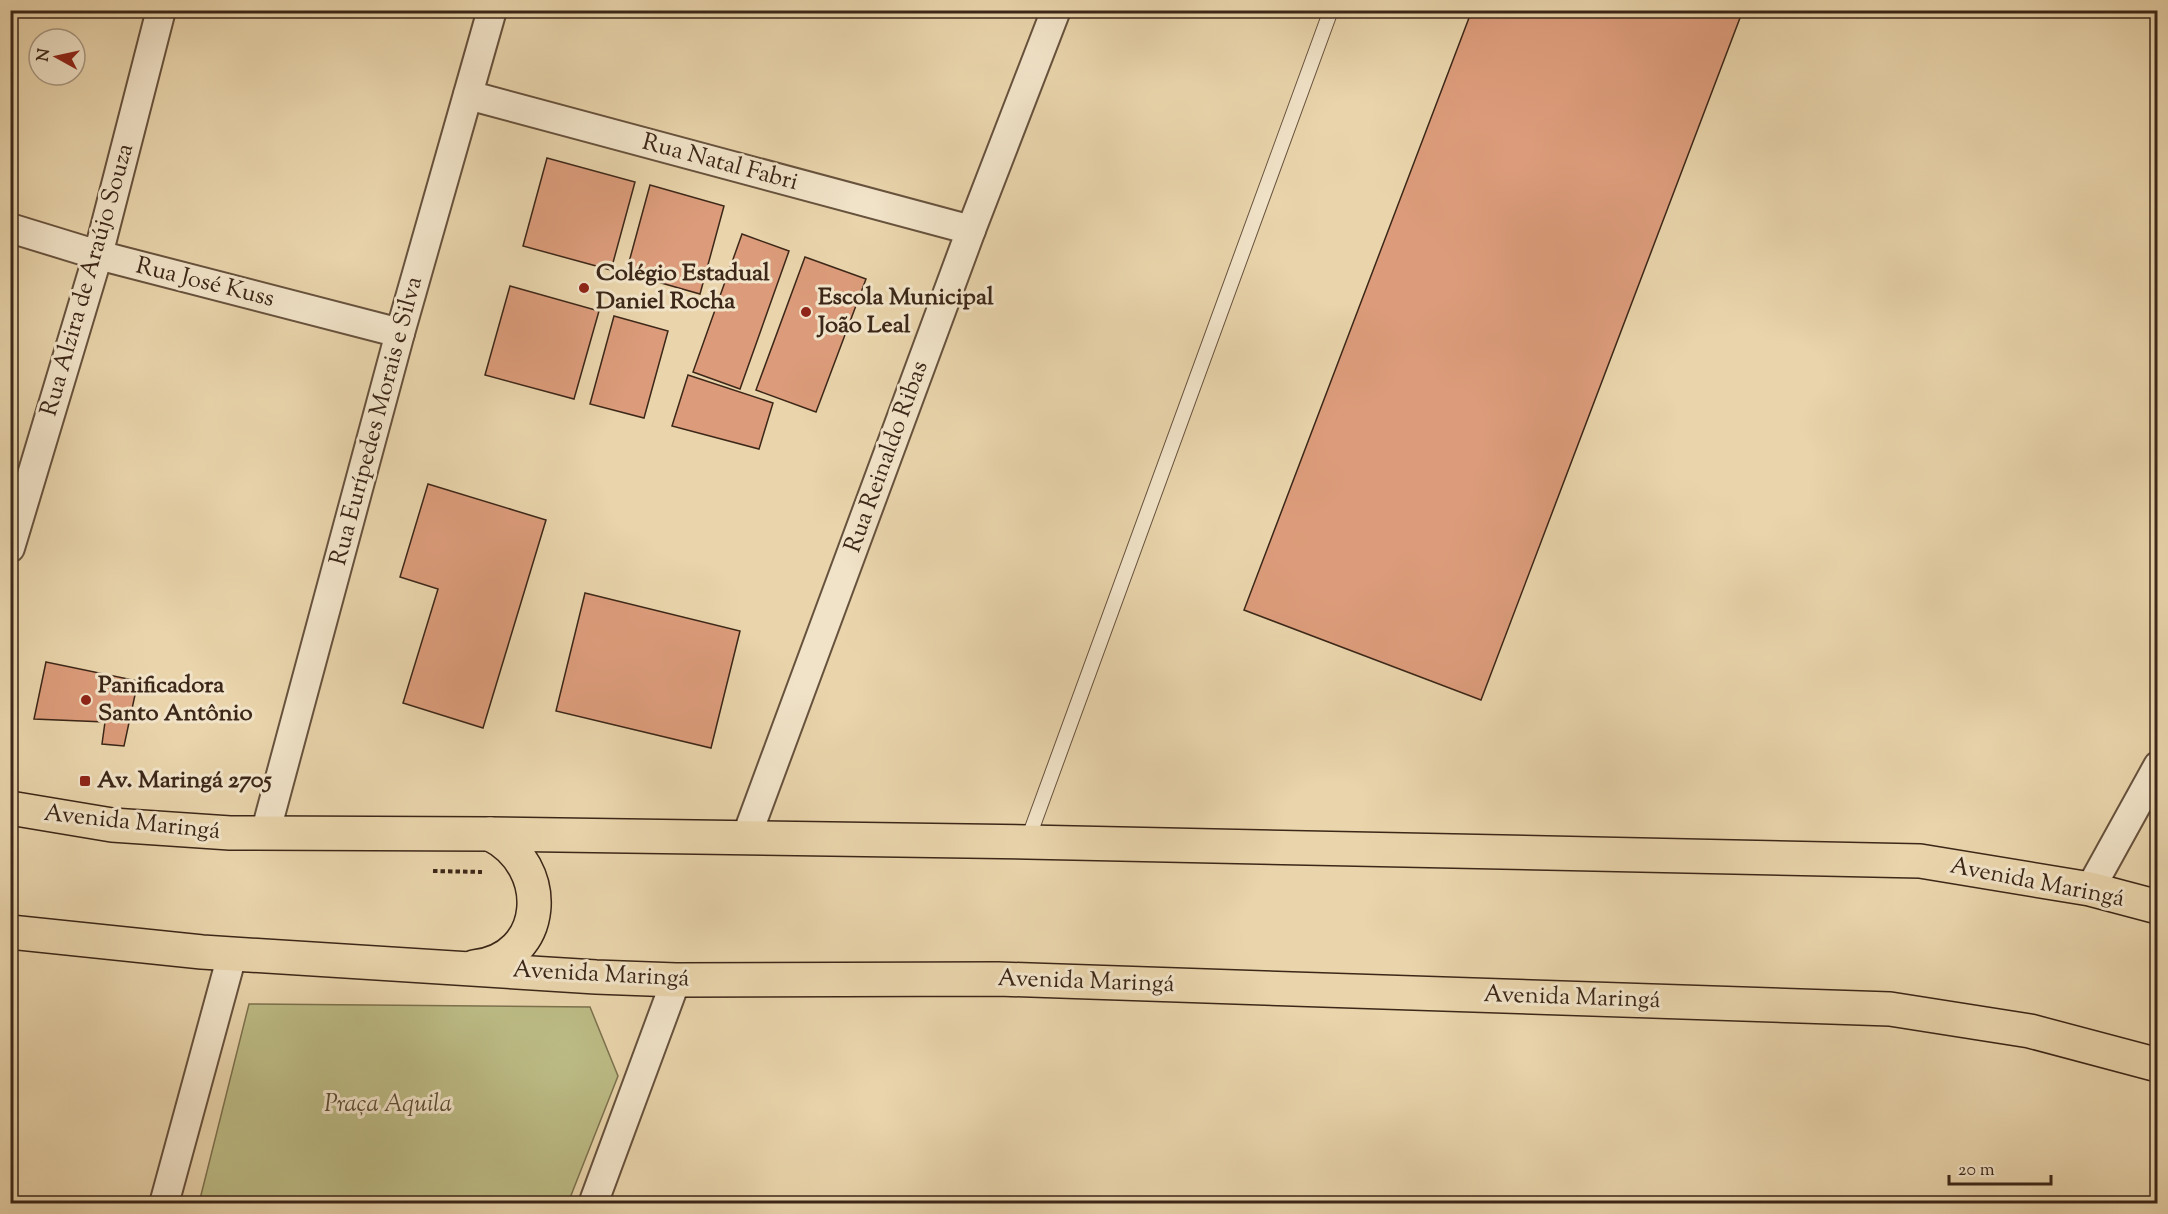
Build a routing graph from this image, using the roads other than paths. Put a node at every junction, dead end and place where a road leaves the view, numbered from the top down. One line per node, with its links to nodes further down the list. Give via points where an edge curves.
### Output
1 (161, 10): 8 (street, Rua Alzira de Araújo Souza)
2 (492, 10): 5 (street, Rua Eurípedes Morais e Silva)
3 (1056, 10): 7 (street, Rua Reinaldo Ribas)
4 (1331, 10): 16 (lane)
5 (468, 95): 7 (street, Rua Natal Fabri); 9 (street, Rua Eurípedes Morais e Silva)
6 (10, 228): 8 (street, Rua José Kuss)
7 (971, 230): 15 (street, Rua Reinaldo Ribas)
8 (98, 255): 9 (street, Rua José Kuss); 10 (street, Rua Alzira de Araújo Souza)
9 (400, 333): 13 (street, Rua Eurípedes Morais e Silva)
10 (10, 548)
11 (2157, 766): 17 (street)
12 (10, 808): 13 (main road, Avenida Maringá, via 112,825)
13 (265, 834): 14 (main road, Avenida Maringá)
14 (490, 834): 15 (main road, Avenida Maringá); 21 (main road, via 516,851 530,874 534,906 517,946 493,962)
15 (746, 838): 16 (main road, Avenida Maringá)
16 (1027, 842): 17 (main road, Avenida Maringá, via 1920,861)
17 (2090, 889): 18 (main road, Avenida Maringá)
18 (2157, 907)
19 (10, 932): 20 (main road, Avenida Maringá)
20 (232, 955): 21 (main road, Avenida Maringá); 24 (street)
21 (465, 968): 22 (main road, Avenida Maringá)
22 (676, 980): 23 (main road, Avenida Maringá, via 998,979 1890,1009 2030,1031); 25 (street)
23 (2157, 1065)
24 (164, 1203)
25 (593, 1203)

